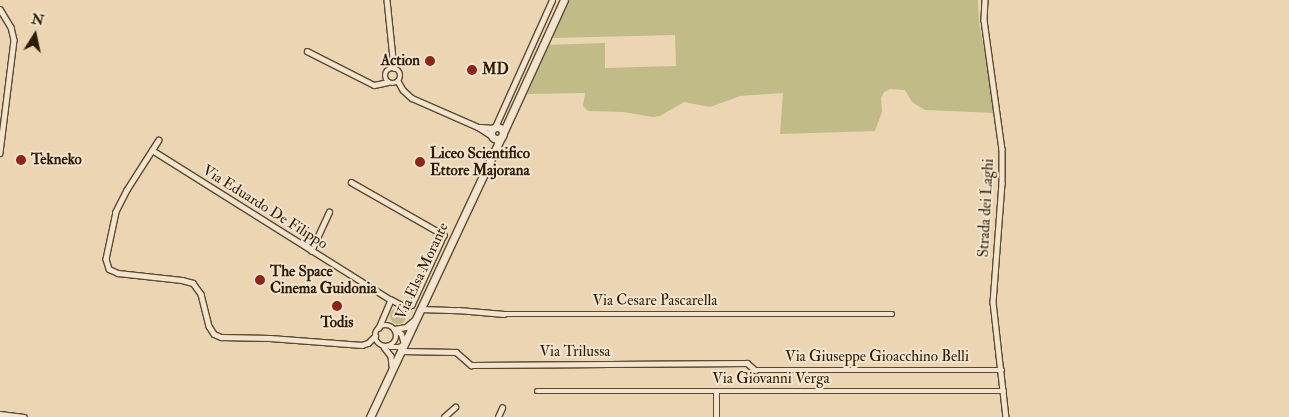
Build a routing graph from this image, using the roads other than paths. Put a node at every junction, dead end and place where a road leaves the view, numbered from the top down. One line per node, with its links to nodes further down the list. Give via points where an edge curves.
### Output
1 (387, 0): 7 (street)
2 (552, 0): 13 (street)
3 (564, 0): 14 (street, Via Elsa Morante)
4 (985, 0): 34 (street, Strada dei Laghi, via 984,24 1002,150 993,299)
5 (0, 9): 11 (street, via 11,27 14,40)
6 (307, 51): 9 (street, via 374,85)
7 (394, 68): 8 (street, via 399,72); 9 (street, via 385,73)
8 (398, 81): 9 (street); 12 (street, via 412,98)
9 (388, 82)
10 (0, 104): 11 (street)
11 (7, 105): 18 (street)
12 (478, 127): 13 (street); 15 (street)
13 (494, 127): 14 (street, via 500,128); 15 (street)
14 (502, 135): 15 (street); 23 (street, Via Elsa Morante)
15 (492, 136)
16 (158, 140): 17 (street)
17 (152, 150): 21 (street, Via Eduardo De Filippo); 29 (street, via 116,212 106,259 109,270 193,283 201,294 211,330 224,338 363,345)
18 (0, 153)
19 (351, 182): 22 (street, via 444,235 410,306 403,308)
20 (329, 212): 21 (street)
21 (311, 251): 22 (street, Via Eduardo De Filippo)
22 (391, 300): 25 (street)
23 (419, 310): 24 (street, Via Cesare Pascarella, via 513,314); 26 (street, Via Elsa Morante)
24 (892, 314)
25 (384, 316): 27 (street); 28 (street)
26 (415, 319): 28 (street, via 406,327); 31 (street, Via Elsa Morante)
27 (379, 328): 28 (street); 29 (street)
28 (392, 328): 30 (street, via 396,339); 31 (street, via 401,334)
29 (375, 336): 30 (street, via 379,344)
30 (387, 347): 31 (street); 32 (street)
31 (402, 347): 32 (street, Via Elsa Morante); 33 (street, Via Trilussa, via 456,352 473,365 747,363)
32 (393, 368): 42 (street, Via Elsa Morante)
33 (752, 369): 34 (street, Via Giuseppe Gioacchino Belli)
34 (1002, 370): 36 (street, Strada dei Laghi)
35 (537, 390): 37 (street, Via Giovanni Verga)
36 (1004, 391): 37 (street, Via Giovanni Verga); 46 (street, Strada dei Laghi)
37 (716, 392): 45 (street)
38 (455, 407): 43 (street)
39 (502, 408): 44 (street)
40 (0, 414): 41 (street)
41 (24, 417)
42 (370, 417)
43 (444, 417)
44 (498, 417)
45 (716, 417)
46 (1006, 417)

